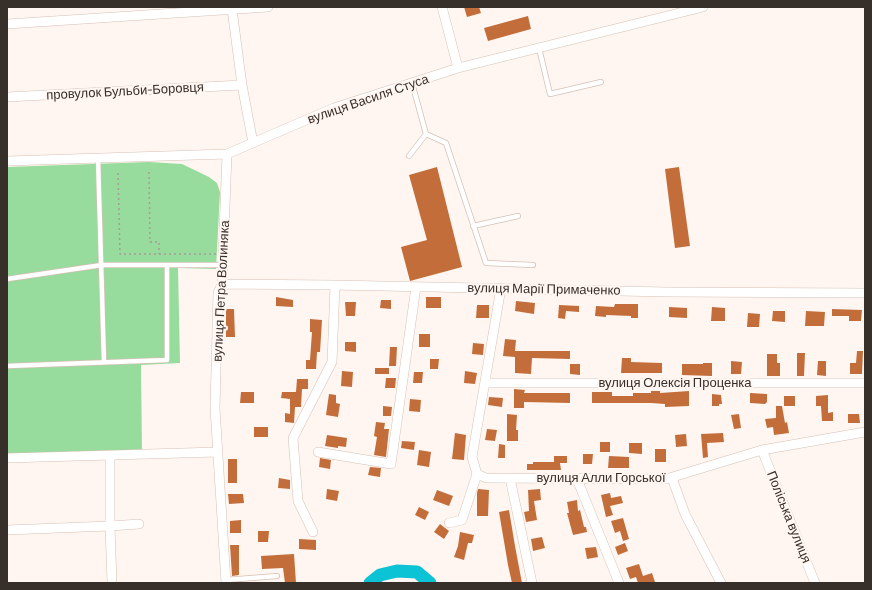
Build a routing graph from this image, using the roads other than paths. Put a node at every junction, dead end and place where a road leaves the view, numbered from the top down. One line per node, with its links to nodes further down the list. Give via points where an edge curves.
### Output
1 (268, 7): 4 (street)
2 (442, 7): 7 (street)
3 (703, 7): 6 (street, вулиця Василя Стуса)
4 (232, 9): 5 (street); 10 (street)
5 (7, 24)
6 (539, 48): 7 (street, вулиця Василя Стуса); 8 (lane, via 550,94)
7 (458, 68): 9 (street, вулиця Василя Стуса)
8 (601, 82)
9 (412, 83): 12 (lane); 13 (street, вулиця Василя Стуса, via 334,108)
10 (242, 85): 11 (street, провулок Бульби-Боровця); 13 (street)
11 (7, 97)
12 (426, 134): 15 (lane); 19 (lane, via 446,144)
13 (253, 143): 14 (street, вулиця Василя Стуса)
14 (227, 154): 16 (street, вулиця Василя Стуса); 22 (street, вулиця Петра Волиняка)
15 (409, 156)
16 (98, 158): 17 (street, вулиця Василя Стуса); 20 (lane)
17 (7, 160)
18 (518, 216): 19 (lane)
19 (474, 226): 23 (lane, via 486,263)
20 (102, 265): 21 (lane); 24 (lane); 30 (lane)
21 (167, 265): 22 (lane); 30 (lane, via 166,360)
22 (223, 265): 25 (street, вулиця Петра Волиняка)
23 (533, 265)
24 (7, 279)
25 (222, 284): 26 (street, вулиця Марії Примаченко); 36 (street, вулиця Петра Волиняка, via 218,293 215,408)
26 (335, 285): 27 (street, вулиця Марії Примаченко); 48 (street, via 332,362 293,438 298,501)
27 (416, 287): 28 (street, вулиця Марії Примаченко); 37 (street, via 391,464)
28 (501, 288): 29 (street, вулиця Марії Примаченко); 32 (street)
29 (865, 294)
30 (104, 362): 31 (lane)
31 (7, 366)
32 (485, 383): 33 (street, вулиця Олексія Проценка); 40 (street, via 472,457)
33 (865, 383)
34 (865, 432): 35 (street, вулиця Алли Горської)
35 (762, 450): 42 (street, вулиця Алли Горської); 55 (street, Поліська вулиця)
36 (218, 452): 38 (street); 50 (street, вулиця Петра Волиняка)
37 (318, 452)
38 (110, 456): 39 (street); 46 (street)
39 (7, 458)
40 (477, 474): 41 (street, вулиця Алли Горської, via 486,478); 44 (street, via 462,520)
41 (510, 478): 43 (street, вулиця Алли Горської); 52 (street)
42 (672, 478): 43 (street, вулиця Алли Горської); 54 (street, via 685,514)
43 (577, 479): 53 (street)
44 (449, 523)
45 (139, 524): 46 (street)
46 (110, 526): 47 (street); 51 (street)
47 (7, 530)
48 (313, 532)
49 (277, 576): 50 (lane, вулиця Петра Волиняка)
50 (226, 581)
51 (112, 583)
52 (532, 583)
53 (619, 583)
54 (720, 583)
55 (815, 583)

